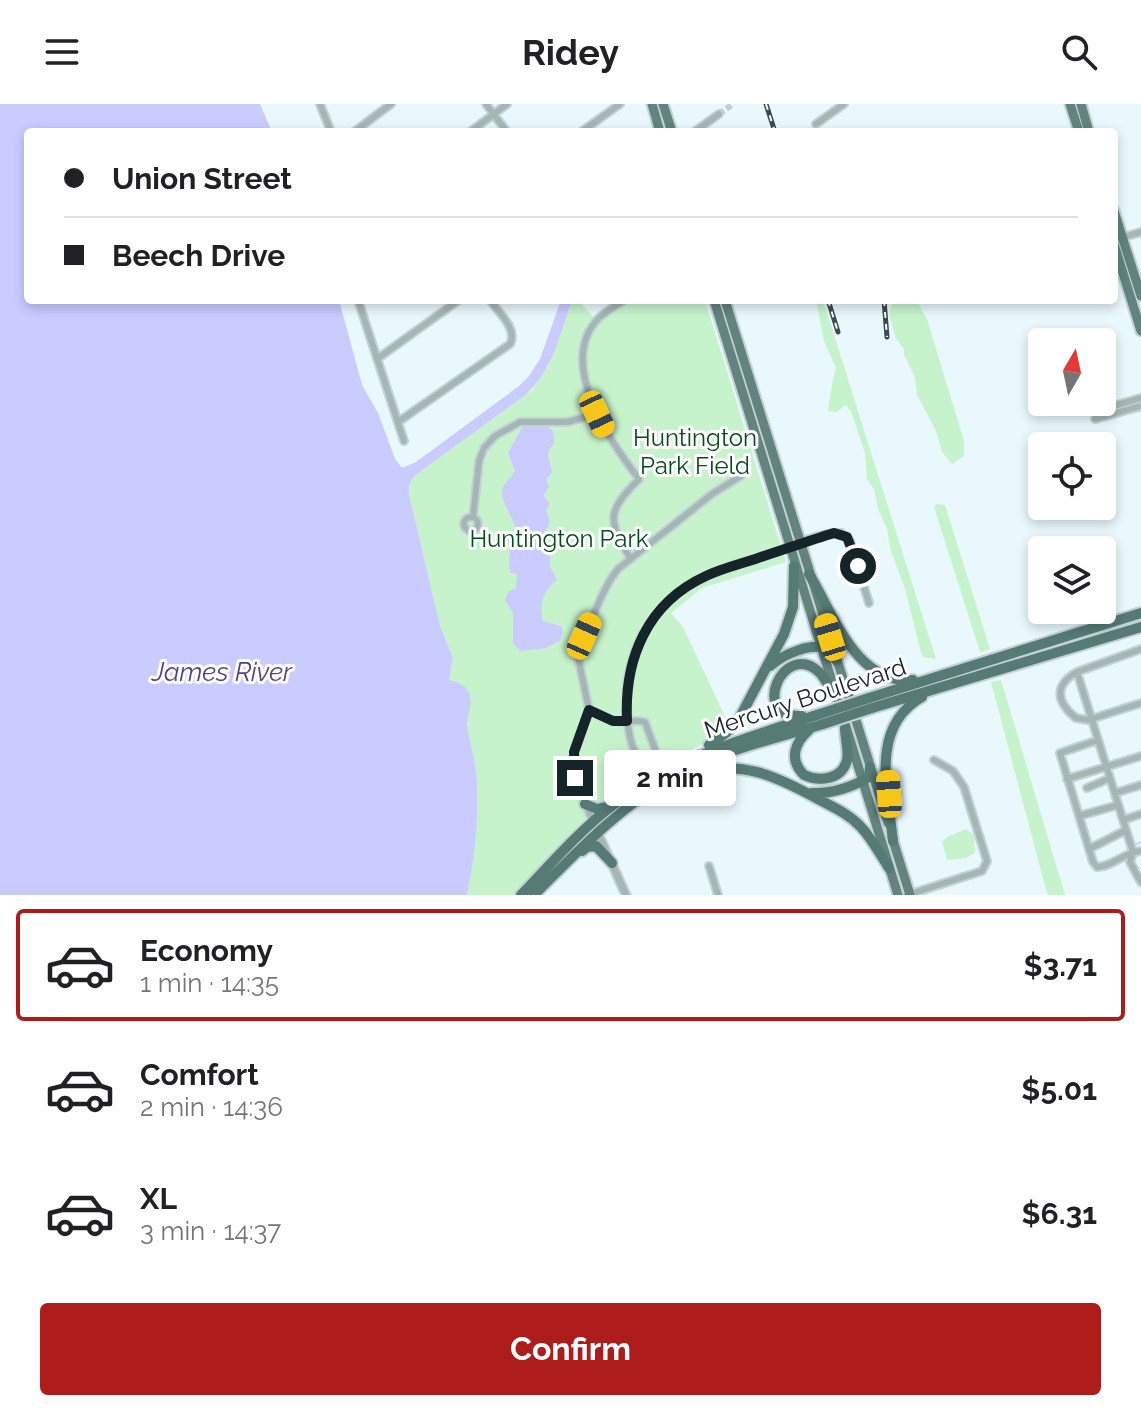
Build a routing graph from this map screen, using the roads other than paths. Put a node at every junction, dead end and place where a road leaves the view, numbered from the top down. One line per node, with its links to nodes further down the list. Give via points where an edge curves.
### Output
1 (320, 104): 14 (street)
2 (391, 104): 15 (street)
3 (486, 104): 11 (street)
4 (507, 104): 11 (street)
5 (620, 104): 18 (street)
6 (652, 104): 19 (main road)
7 (663, 104): 20 (main road)
8 (844, 104): 13 (street)
9 (1070, 104): 22 (main road)
10 (1081, 104): 23 (main road)
11 (494, 114): 16 (street); 17 (street)
12 (719, 114): 21 (street)
13 (816, 124)
14 (329, 128)
15 (359, 128)
16 (475, 128)
17 (504, 128)
18 (587, 128)
19 (659, 128)
20 (671, 128)
21 (700, 128)
22 (1078, 128)
23 (1088, 128)
24 (1141, 232): 25 (street)
25 (1118, 241)
26 (1118, 243): 28 (main road)
27 (1118, 245): 34 (main road)
28 (1141, 296)
29 (359, 304): 35 (street)
30 (453, 304): 35 (street)
31 (493, 304): 39 (street, via 512,331 510,344)
32 (619, 304): 38 (street, via 598,319 584,350 585,378)
33 (721, 304): 42 (main road)
34 (1141, 331)
35 (377, 359): 39 (street)
36 (1141, 398): 37 (street, via 1094,416)
37 (1141, 406)
38 (597, 414): 43 (street, via 567,422 525,421 491,439 478,466); 46 (street, via 639,479 613,514 615,533)
39 (398, 422): 40 (street)
40 (404, 441)
41 (741, 476): 46 (street)
42 (773, 476): 44 (main road); 45 (main road)
43 (473, 517)
44 (800, 544): 45 (street); 48 (main road); 49 (street, via 834,533 847,537)
45 (789, 548): 47 (main road); 63 (street, via 704,577 660,610 632,660)
46 (630, 558): 61 (street, via 610,580 576,647)
47 (794, 566): 52 (main road); 55 (highway, via 791,615)
48 (809, 574): 54 (main road); 58 (highway, via 870,668 895,680)
49 (869, 603)
50 (1141, 613): 57 (highway, Mercury Boulevard)
51 (1141, 629): 57 (highway, Mercury Boulevard)
52 (819, 646): 54 (highway, via 829,649); 55 (highway, via 783,657); 59 (main road)
53 (1141, 649): 56 (street)
54 (837, 661): 71 (main road)
55 (766, 670): 68 (highway, via 735,724)
56 (1077, 672): 62 (street); 62 (street, via 1063,681 1061,696 1076,718)
57 (943, 680): 58 (highway); 58 (highway)
58 (928, 685): 64 (highway, Mercury Boulevard, bridge); 88 (highway, via 888,736)
59 (834, 694): 64 (highway, via 810,667 793,667 778,678 774,694 781,709); 65 (main road)
60 (1141, 703): 62 (street)
61 (589, 710): 63 (street); 80 (street, via 572,763)
62 (1091, 718): 66 (street)
63 (627, 721): 63 (street, via 636,755 649,762 655,755 648,726)
64 (819, 721): 65 (highway, via 800,738 794,756 809,778 836,775 846,764); 68 (highway, Mercury Boulevard, via 724,744); 72 (highway, Mercury Boulevard)
65 (845, 728): 75 (main road)
66 (1098, 740): 70 (street); 74 (street, via 1060,753)
67 (1141, 756): 70 (street)
68 (689, 759): 81 (highway, Mercury Boulevard)
69 (934, 760): 102 (street, via 953,771 964,787 987,865)
70 (1106, 765): 73 (street); 74 (street)
71 (870, 767): 75 (highway); 88 (main road)
72 (671, 778): 78 (highway, via 740,768 767,773); 86 (highway, Mercury Boulevard)
73 (1110, 778): 77 (street); 79 (street)
74 (1067, 779): 84 (street)
75 (862, 782): 78 (highway); 95 (main road)
76 (1141, 785): 79 (street)
77 (1087, 788)
78 (806, 793): 95 (highway, via 855,821)
79 (1115, 793): 82 (street)
80 (585, 804): 81 (highway, via 597,809); 86 (street)
81 (612, 805): 86 (highway, Mercury Boulevard)
82 (1118, 805): 84 (street); 85 (street)
83 (1141, 814): 85 (street)
84 (1079, 816): 89 (street)
85 (1123, 820): 87 (street)
86 (595, 827): 92 (highway, Mercury Boulevard); 93 (street); 97 (highway, Mercury Boulevard)
87 (1126, 830): 89 (street); 91 (street)
88 (893, 841): 102 (main road)
89 (1089, 849): 91 (street, via 1100,868)
90 (1141, 851): 91 (street)
91 (1133, 852): 96 (street, via 1130,862)
92 (567, 862): 93 (highway, via 593,846); 98 (highway, Mercury Boulevard)
93 (612, 863): 99 (street)
94 (709, 866): 100 (street)
95 (889, 868): 101 (main road)
96 (1141, 882)
97 (521, 895)
98 (534, 895)
99 (626, 895)
100 (718, 895)
101 (898, 895)
102 (909, 895)

